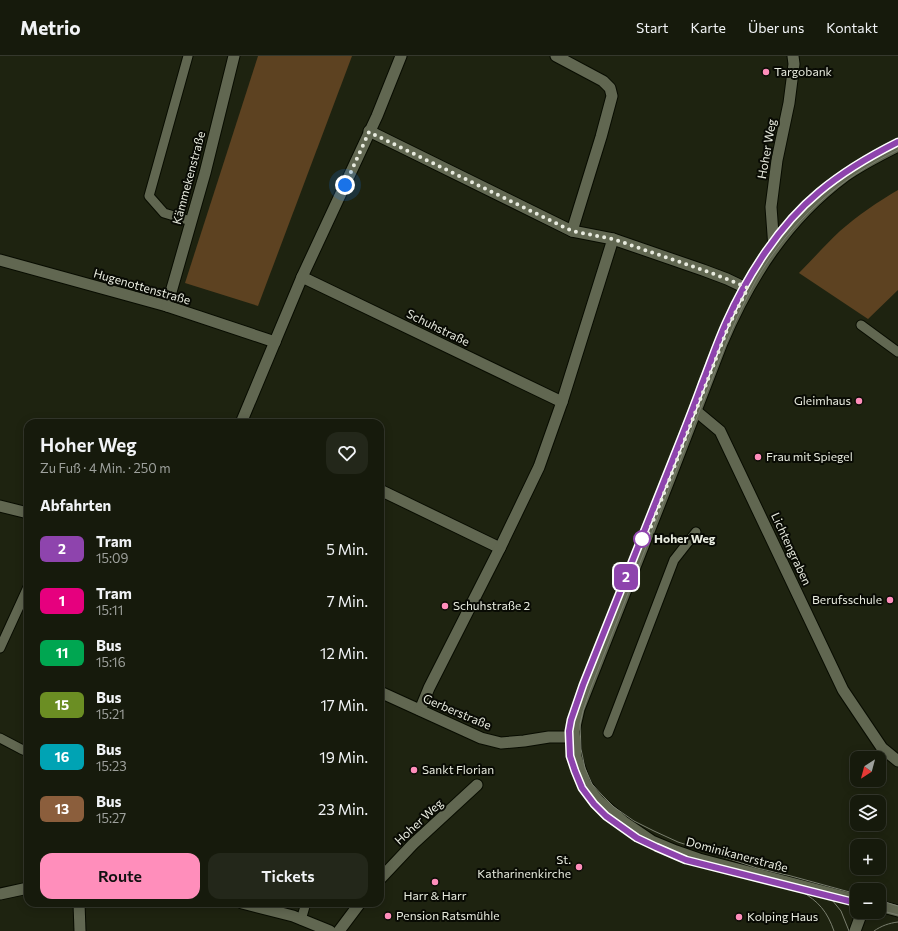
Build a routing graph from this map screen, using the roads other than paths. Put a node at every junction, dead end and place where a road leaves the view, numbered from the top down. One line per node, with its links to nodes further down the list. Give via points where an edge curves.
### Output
1 (188, 56): 8 (lane, via 149,196 164,213)
2 (234, 56): 8 (street, Kämmekenstraße)
3 (401, 56): 6 (street)
4 (556, 56): 9 (street, via 603,81 610,88 612,96)
5 (793, 56): 11 (street, Hoher Weg, via 790,102 777,160 771,207)
6 (369, 132): 9 (street); 13 (street)
7 (898, 146): 11 (street, via 845,176 819,197)
8 (191, 221): 15 (street, Kämmekenstraße)
9 (572, 231): 10 (street)
10 (613, 239): 14 (street); 19 (street)
11 (774, 248): 14 (street)
12 (0, 260): 15 (street, Hugenottenstraße)
13 (302, 277): 17 (street); 19 (street, Schuhstraße)
14 (748, 288): 20 (street, via 727,331)
15 (167, 306): 17 (street, Hugenottenstraße)
16 (862, 325): 18 (lane)
17 (275, 342): 21 (street)
18 (898, 352)
19 (562, 402): 26 (street, via 539,467)
20 (696, 411): 32 (street, via 579,709); 35 (street, Lichtengraben, via 720,431 843,690 882,748)
21 (243, 419)
22 (384, 492): 26 (street)
23 (0, 506): 24 (street)
24 (24, 512)
25 (696, 532): 31 (lane, via 674,560)
26 (500, 548): 30 (street)
27 (24, 596): 28 (lane)
28 (0, 648)
29 (384, 694): 30 (street, Gerberstraße)
30 (420, 710): 32 (street, Gerberstraße, via 481,738 498,742)
31 (608, 733)
32 (574, 737): 40 (street, Dominikanerstraße, via 576,757 585,783 599,801 624,822 652,840 698,859)
33 (0, 738): 34 (lane)
34 (24, 751)
35 (898, 761)
36 (477, 786): 37 (street, Hoher Weg, via 413,844)
37 (384, 875)
38 (24, 889): 39 (street)
39 (0, 894)
40 (850, 898)
41 (79, 907): 49 (street)
42 (258, 907): 48 (street)
43 (305, 907): 48 (lane)
44 (357, 907): 51 (street)
45 (886, 908): 46 (street)
46 (898, 911)
47 (859, 919): 52 (street)
48 (301, 920): 50 (street)
49 (80, 931)
50 (330, 931)
51 (339, 931)
52 (855, 931)

